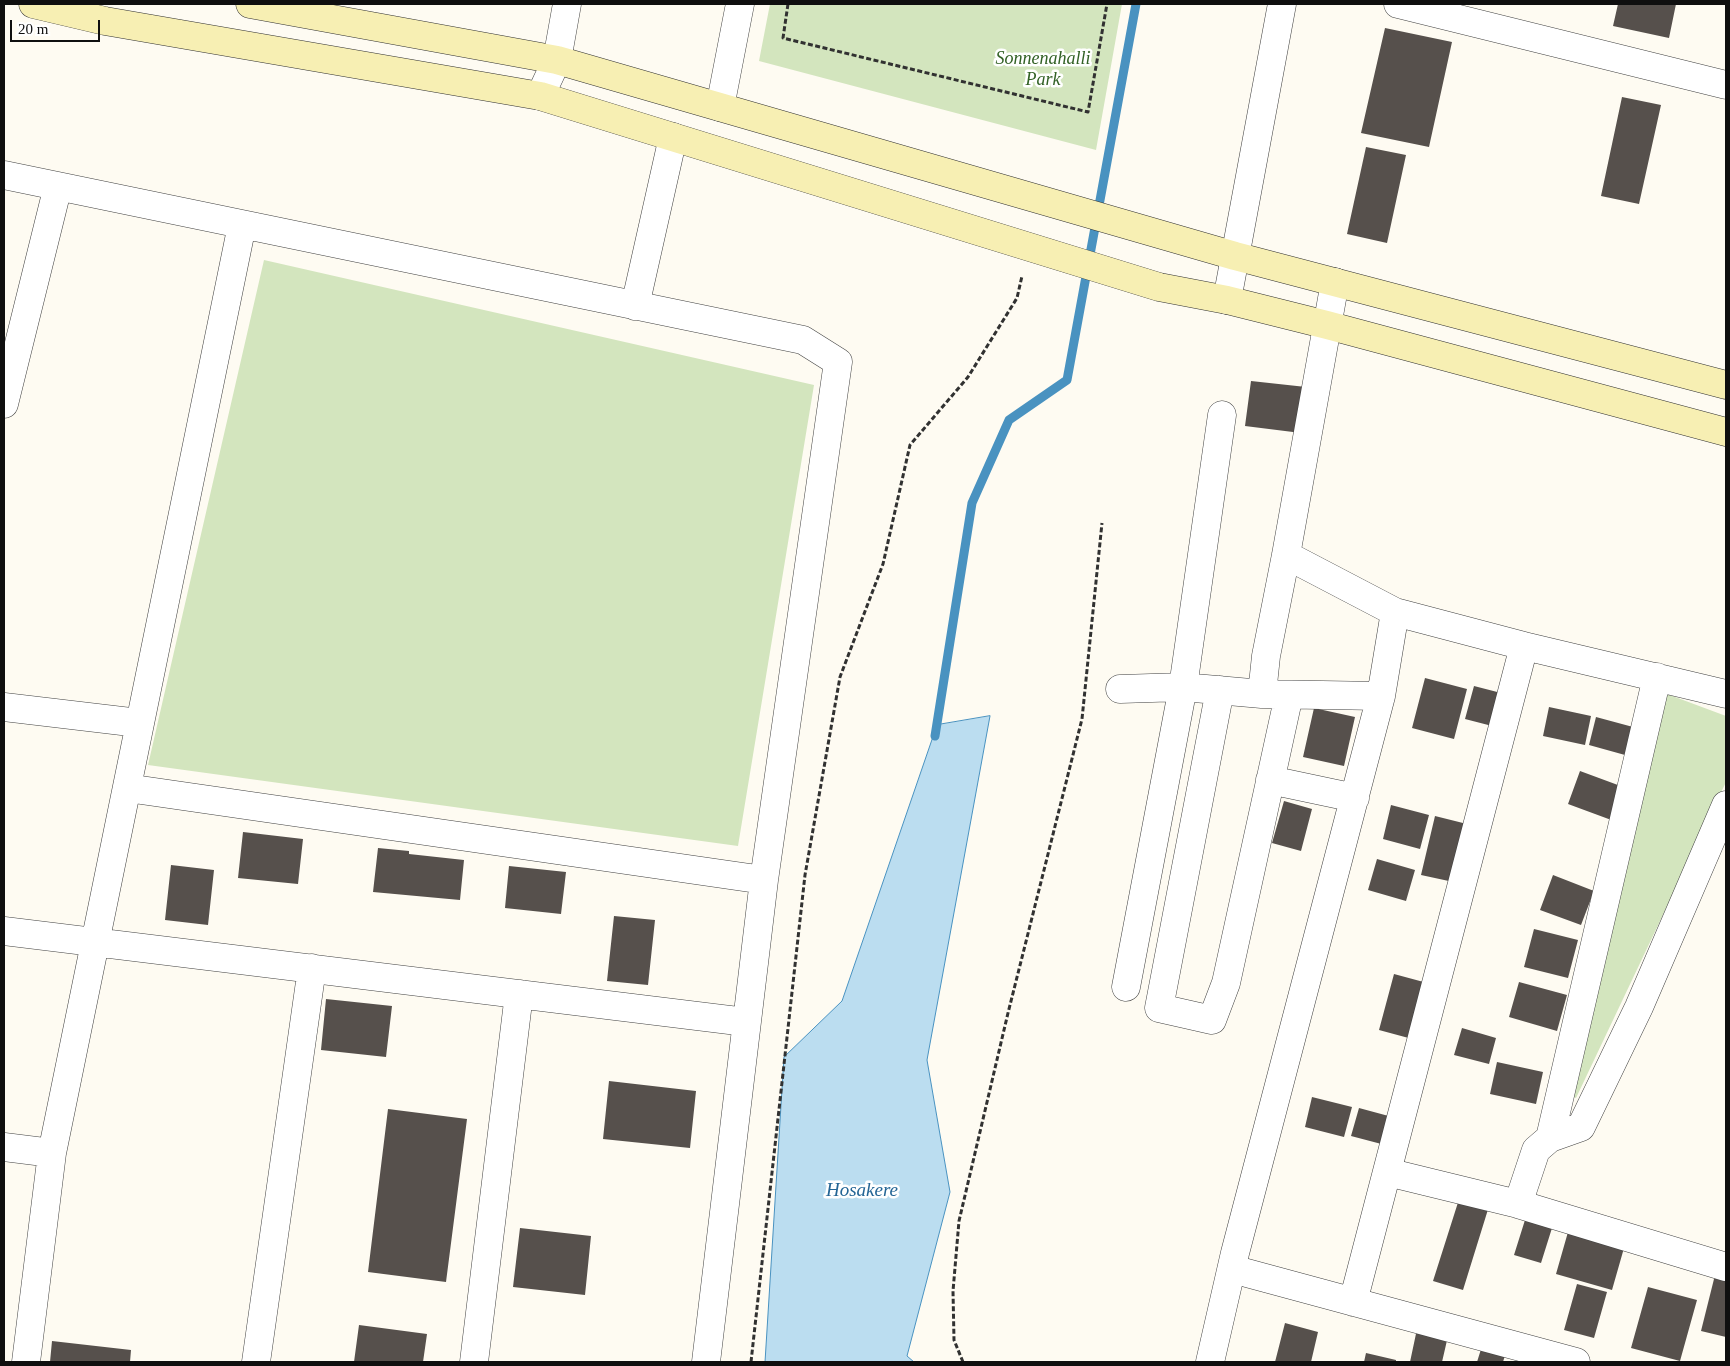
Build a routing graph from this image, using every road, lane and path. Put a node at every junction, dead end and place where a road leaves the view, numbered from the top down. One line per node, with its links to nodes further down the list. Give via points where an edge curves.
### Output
1 (33, 4): 11 (main road, via 105,21)
2 (250, 4): 9 (main road)
3 (567, 4): 9 (street)
4 (740, 4): 12 (street)
5 (788, 4): 6 (path, via 782,38 1088,112)
6 (1108, 4)
7 (1282, 4): 18 (street)
8 (1398, 4): 10 (street)
9 (557, 60): 11 (street); 12 (main road)
10 (1726, 85)
11 (540, 96): 13 (main road)
12 (720, 107): 18 (main road)
13 (673, 137): 17 (main road); 21 (street)
14 (4, 175): 15 (street)
15 (58, 186): 16 (street); 24 (street)
16 (242, 225): 21 (street); 39 (street)
17 (1040, 250): 20 (main road, via 1159,287); 63 (path, via 1016,298 968,377 910,445 883,564 840,677 805,875)
18 (1235, 256): 19 (main road); 20 (street)
19 (1336, 282): 22 (street); 23 (main road)
20 (1227, 300): 22 (main road)
21 (635, 306): 44 (street, via 803,340 838,362)
22 (1327, 325): 26 (main road); 28 (street)
23 (1726, 385)
24 (4, 404)
25 (1222, 415): 32 (street)
26 (1726, 432)
27 (1102, 523): 64 (path, via 1082,719 959,1221 953,1291 954,1340)
28 (1286, 555): 29 (street); 36 (street, via 1266,656)
29 (1395, 612): 30 (street); 37 (street)
30 (1524, 646): 31 (street); 54 (street)
31 (1657, 677): 35 (street); 51 (street)
32 (1183, 687): 33 (street); 34 (street); 48 (street)
33 (1120, 689)
34 (1220, 690): 36 (street); 40 (street, via 1159,1008 1212,1020 1226,983)
35 (1726, 694)
36 (1276, 695): 37 (street); 40 (street)
37 (1381, 696): 42 (street)
38 (4, 707): 39 (street)
39 (139, 723): 41 (street)
40 (1270, 780): 42 (street)
41 (126, 788): 44 (street); 46 (street)
42 (1355, 798): 57 (street)
43 (1726, 805): 51 (street, via 1639,1007 1581,1127)
44 (764, 880): 50 (street)
45 (4, 931): 46 (street)
46 (96, 942): 47 (street); 53 (street)
47 (312, 968): 49 (street); 60 (street)
48 (1126, 988)
49 (518, 994): 50 (street); 61 (street)
50 (746, 1022): 62 (street)
51 (1550, 1138): 55 (street, via 1536,1150)
52 (4, 1147): 53 (street)
53 (52, 1152): 59 (street)
54 (1387, 1172): 55 (street); 58 (street)
55 (1518, 1204): 56 (street)
56 (1726, 1268)
57 (1232, 1269): 58 (street); 65 (street)
58 (1353, 1302): 66 (street)
59 (26, 1362)
60 (256, 1362)
61 (474, 1362)
62 (706, 1362)
63 (751, 1362)
64 (963, 1362)
65 (1210, 1362)
66 (1576, 1362)

